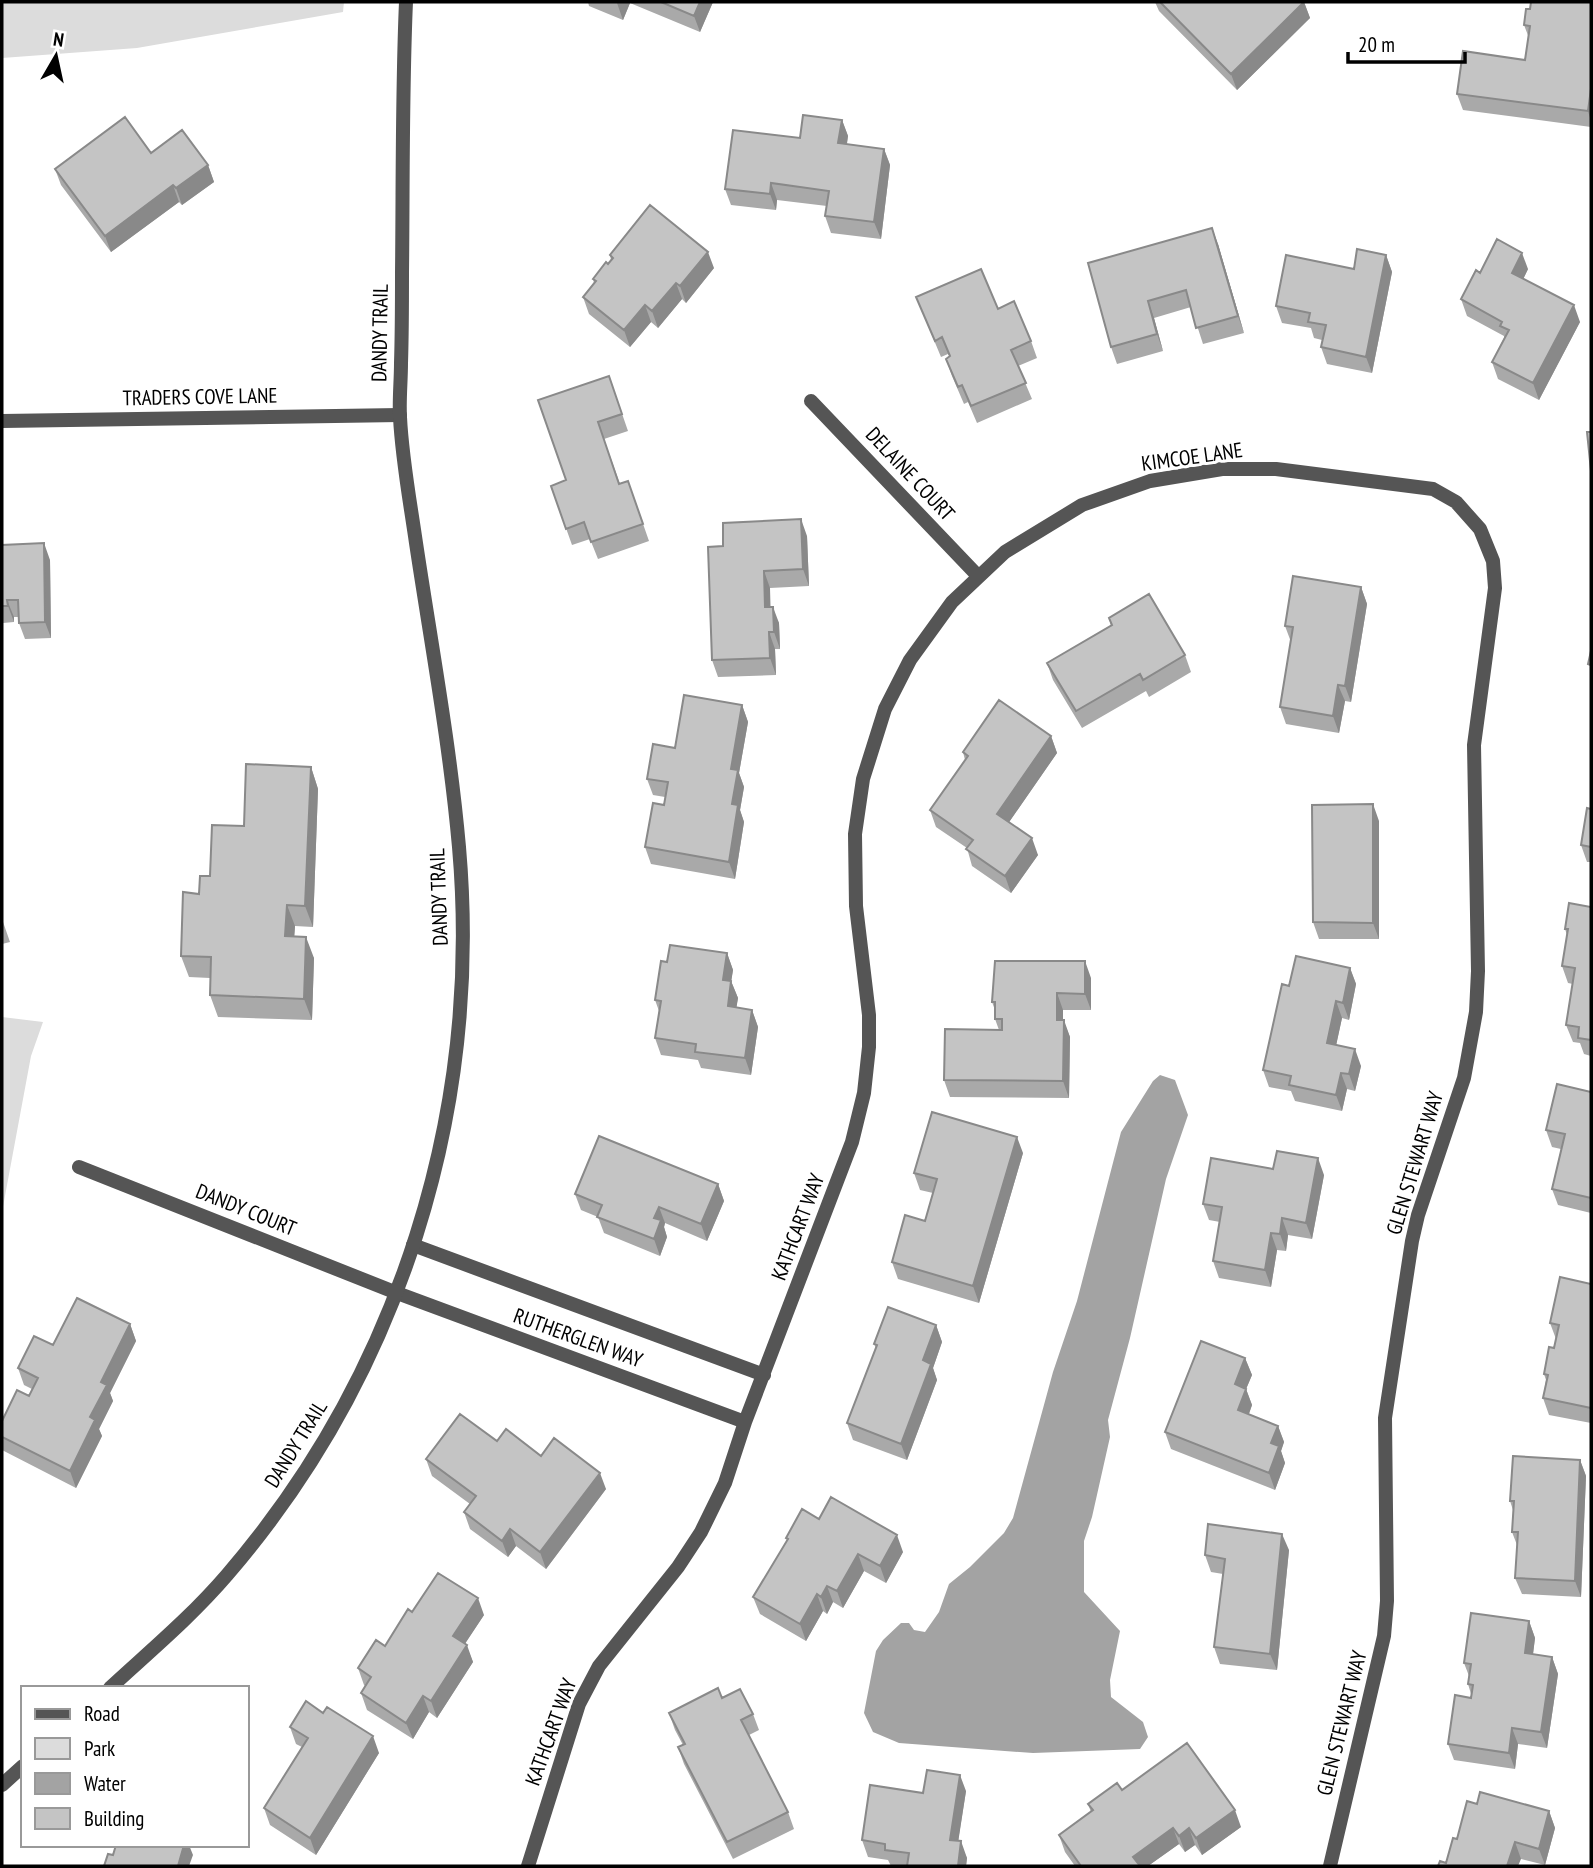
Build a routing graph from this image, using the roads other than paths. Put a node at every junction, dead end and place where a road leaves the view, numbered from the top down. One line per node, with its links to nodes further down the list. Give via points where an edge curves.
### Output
1 (406, 2): 3 (street, DANDY TRAIL)
2 (811, 401): 6 (street, DELAINE COURT)
3 (400, 415): 4 (street, TRADERS COVE LANE); 8 (street, DANDY TRAIL, via 456,815 462,908 454,1067 434,1173)
4 (2, 421)
5 (1469, 516): 6 (street, KIMCOE LANE, via 1433,489 1276,469 1222,469 1150,481 1082,505 1005,552); 16 (street, GLEN STEWART WAY, via 1480,529 1493,561 1495,588 1474,745 1476,1012 1464,1078 1412,1241 1385,1418 1384,1636)
6 (978, 576): 10 (street, KATHCART WAY, via 952,602 909,660 885,709 867,762 854,852 869,1015 864,1093 852,1142)
7 (79, 1167): 9 (street, DANDY COURT)
8 (413, 1245): 9 (street, DANDY TRAIL); 10 (street)
9 (397, 1293): 11 (street, RUTHERGLEN WAY); 12 (street, DANDY TRAIL, via 353,1391 290,1495 218,1585 167,1639)
10 (764, 1375): 11 (street, KATHCART WAY)
11 (745, 1422): 15 (street, KATHCART WAY, via 701,1532 599,1666 579,1704)
12 (112, 1686)
13 (21, 1768): 14 (street)
14 (2, 1785)
15 (528, 1866)
16 (1330, 1866)

